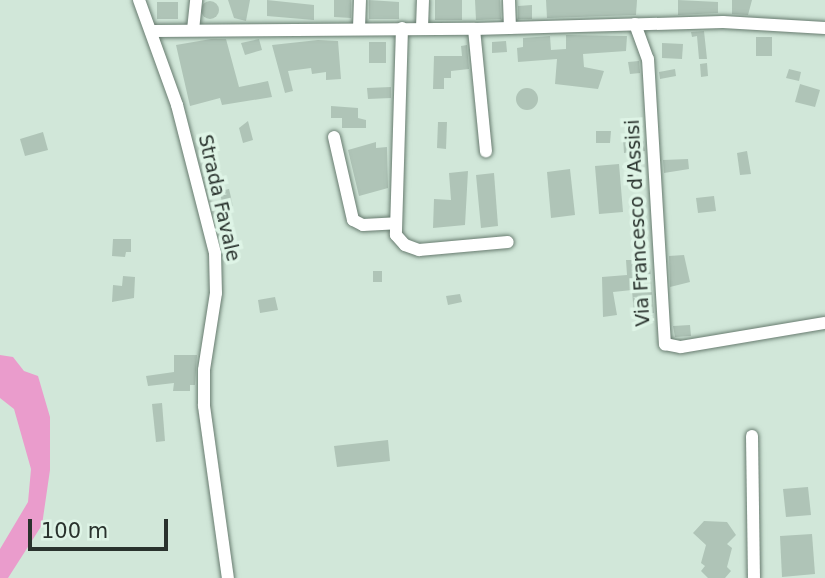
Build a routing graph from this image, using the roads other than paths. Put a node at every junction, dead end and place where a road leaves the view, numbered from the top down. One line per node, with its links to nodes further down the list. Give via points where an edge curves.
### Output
1 (139, 0): 13 (street, Strada Favale)
2 (196, 0): 14 (street)
3 (360, 0): 7 (street)
4 (423, 0): 9 (street)
5 (509, 0): 10 (street)
6 (637, 24): 10 (street); 11 (street, via 774,22); 19 (street, Via Francesco d'Assisi, via 648,59 665,344 681,347)
7 (359, 28): 8 (street); 14 (street)
8 (402, 28): 9 (street); 17 (street)
9 (422, 28): 12 (street)
10 (510, 28): 12 (street)
11 (825, 28)
12 (474, 29): 16 (street)
13 (153, 30): 14 (street); 21 (street, Strada Favale, via 215,253 216,293 204,370 204,406)
14 (192, 30)
15 (334, 137): 17 (street, via 353,220 363,225)
16 (486, 151)
17 (396, 223): 18 (street, via 398,238 415,249)
18 (508, 242)
19 (825, 323)
20 (752, 436): 22 (street)
21 (228, 578)
22 (754, 578)

